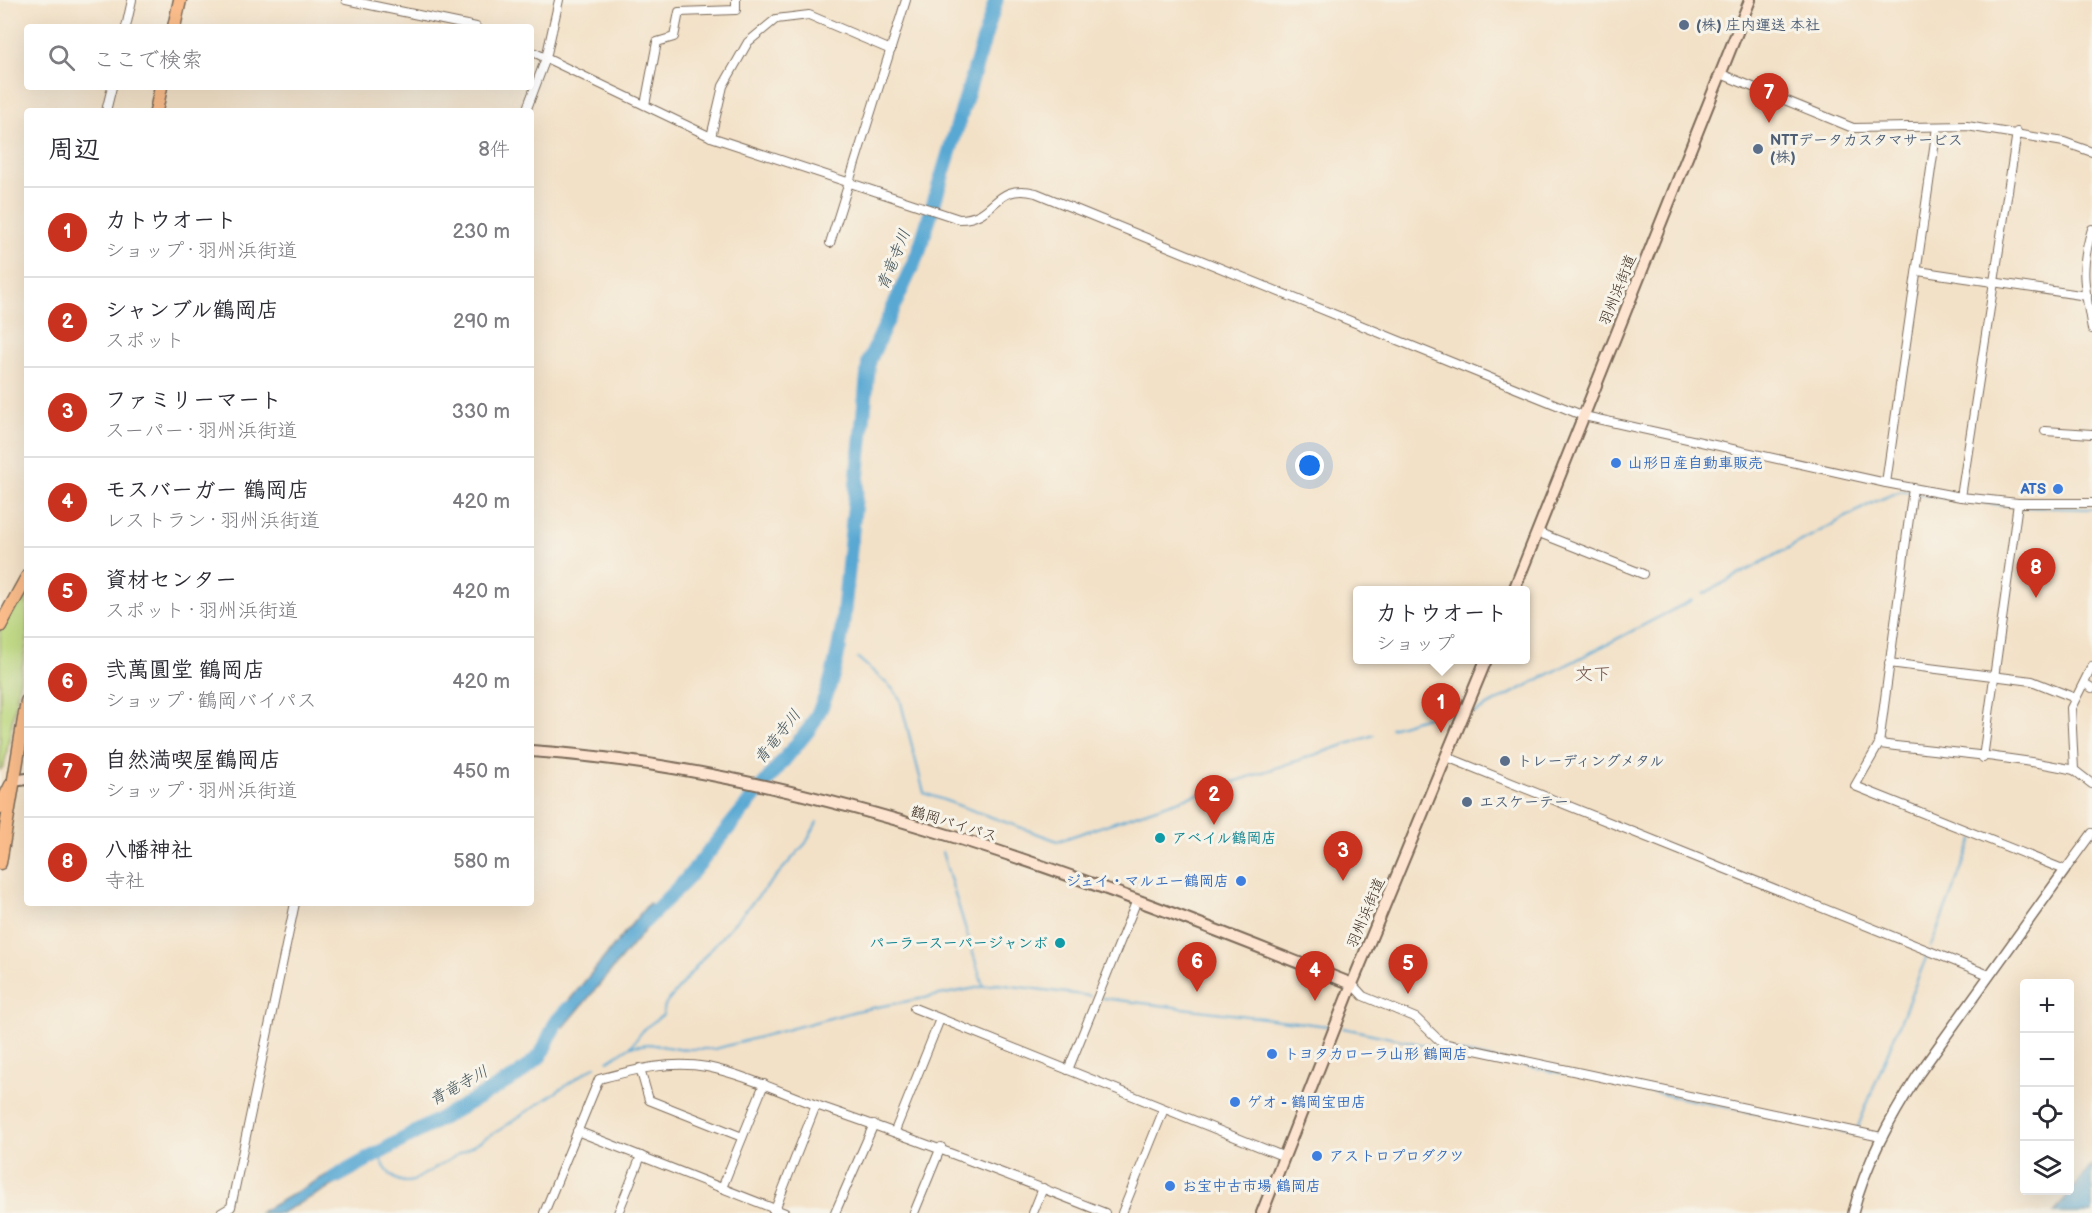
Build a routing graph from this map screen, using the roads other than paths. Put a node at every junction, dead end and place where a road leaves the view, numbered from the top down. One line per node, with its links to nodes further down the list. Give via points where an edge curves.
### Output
1 (132, 0): 8 (street)
2 (180, 0): 9 (highway)
3 (346, 0): 10 (street)
4 (559, 0): 13 (street)
5 (736, 0): 19 (street, via 736,10 679,12 674,37 657,42)
6 (906, 0): 11 (street)
7 (1750, 0): 14 (main road, 羽州浜街道)
8 (127, 24)
9 (175, 24)
10 (462, 24)
11 (891, 50): 25 (street, via 809,15 776,19 748,42 723,86); 27 (street)
12 (534, 52): 13 (street)
13 (546, 58): 18 (street); 19 (street)
14 (1721, 74): 23 (street, via 1853,128); 34 (main road, 羽州浜街道)
15 (111, 90): 20 (street)
16 (160, 90): 21 (highway)
17 (534, 90): 22 (street)
18 (534, 90)
19 (645, 105): 25 (street)
20 (107, 108)
21 (157, 108)
22 (527, 108)
23 (1937, 127): 24 (street); 30 (street)
24 (2017, 132): 26 (street); 31 (street)
25 (711, 137): 27 (street)
26 (2092, 152)
27 (848, 180): 29 (street); 34 (street, via 970,219 987,211 1007,192 1036,193)
28 (2092, 229): 32 (street, via 2083,268)
29 (830, 243)
30 (1918, 271): 31 (street); 37 (street)
31 (1994, 282): 32 (street); 39 (street)
32 (2087, 296): 33 (street)
33 (2092, 329)
34 (1584, 416): 37 (street); 42 (main road, 羽州浜街道)
35 (2045, 431): 36 (street)
36 (2092, 434)
37 (1886, 483): 38 (street)
38 (1913, 491): 39 (street); 47 (street)
39 (1961, 497): 41 (street)
40 (2092, 503): 41 (street)
41 (2017, 506): 50 (street)
42 (1538, 532): 43 (street); 45 (main road, 羽州浜街道)
43 (1643, 574)
44 (24, 582): 46 (highway)
45 (1516, 586)
46 (0, 626)
47 (1889, 663): 50 (street); 55 (street)
48 (1484, 664): 57 (main road, 羽州浜街道)
49 (2092, 666): 51 (street)
50 (1995, 677): 53 (street, via 2032,681); 58 (street)
51 (2084, 682): 52 (street); 53 (street)
52 (2092, 687)
53 (2075, 698): 59 (street, via 2071,708)
54 (24, 713): 61 (highway)
55 (1879, 744): 58 (street); 66 (street, via 1855,786)
56 (534, 751): 67 (main road, 鶴岡バイパス, via 621,759 784,790 970,844)
57 (1447, 757): 69 (street); 70 (main road, 羽州浜街道)
58 (1983, 758): 59 (street, via 2033,761)
59 (2074, 770): 62 (street)
60 (24, 780): 61 (main road)
61 (6, 783): 63 (highway); 65 (highway, via 12,804)
62 (2092, 784)
63 (0, 807)
64 (2092, 834): 66 (street)
65 (0, 863)
66 (2066, 870): 69 (street)
67 (1137, 900): 70 (main road, 鶴岡バイパス); 74 (street)
68 (294, 906): 89 (street, via 231,1208)
69 (1989, 975): 82 (street, via 1918,1075)
70 (1352, 984): 82 (street, via 1363,996 1416,1018 1442,1043); 85 (main road, 羽州浜街道)
71 (914, 1008): 72 (street)
72 (940, 1019): 74 (street); 80 (street)
73 (640, 1068): 75 (street, via 706,1067); 79 (street, via 599,1079); 81 (street, via 649,1100)
74 (1068, 1070): 77 (street)
75 (764, 1084): 76 (street); 81 (street)
76 (816, 1105): 78 (street); 88 (street)
77 (1164, 1109): 85 (street); 97 (street)
78 (874, 1124): 80 (street); 93 (street)
79 (577, 1131): 84 (street); 90 (street)
80 (895, 1131): 83 (street)
81 (742, 1137): 86 (street)
82 (1881, 1137): 99 (street)
83 (941, 1147): 87 (street); 94 (street)
84 (641, 1156): 86 (street); 91 (street)
85 (1285, 1157): 98 (main road, 羽州浜街道)
86 (722, 1188): 88 (street)
87 (1043, 1188): 95 (street); 96 (street)
88 (774, 1211): 92 (street)
89 (222, 1213)
90 (544, 1213)
91 (620, 1213)
92 (785, 1213)
93 (835, 1213)
94 (914, 1213)
95 (1033, 1213)
96 (1105, 1213)
97 (1122, 1213)
98 (1262, 1213)
99 (1853, 1213)

